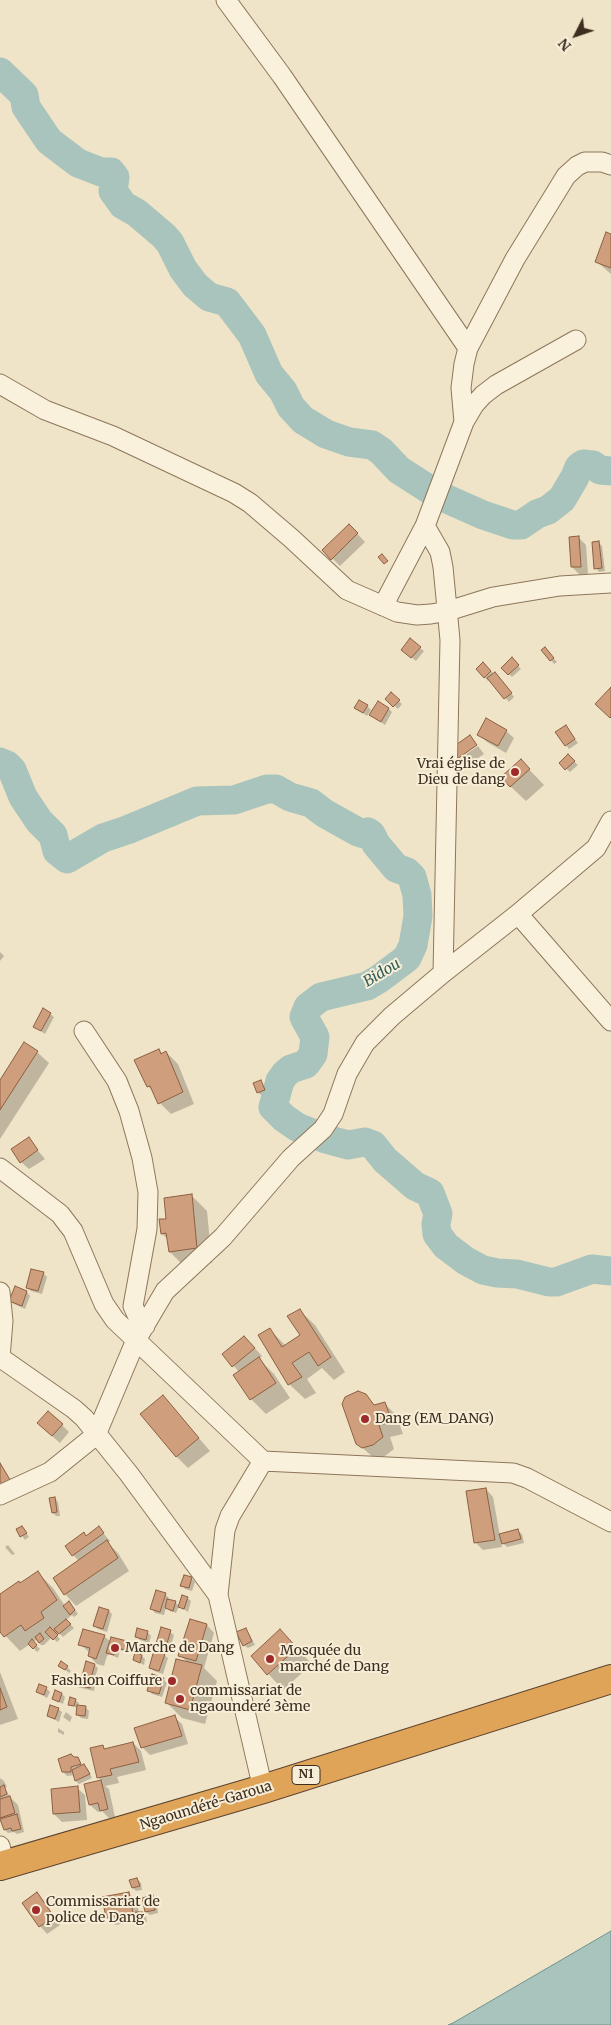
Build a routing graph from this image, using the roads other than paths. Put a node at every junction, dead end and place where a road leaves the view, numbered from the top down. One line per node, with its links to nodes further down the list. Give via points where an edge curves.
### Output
1 (226, 0): 4 (street, via 282,76)
2 (611, 165): 4 (street, via 585,162 566,176 515,259)
3 (576, 340): 6 (street, via 496,385 478,400)
4 (468, 348): 6 (street, via 461,388)
5 (0, 384): 9 (street, via 45,410 113,436 234,493 291,538 347,590)
6 (464, 422): 7 (street)
7 (425, 526): 9 (street); 10 (street, via 440,552)
8 (611, 583): 10 (street, via 560,586 493,597)
9 (383, 606): 10 (street, via 417,615)
10 (448, 612): 13 (street)
11 (611, 821): 12 (street, via 596,848)
12 (518, 914): 13 (street); 14 (street)
13 (443, 973): 18 (street, via 365,1043 347,1074 333,1114 324,1129 290,1158 218,1242 165,1291)
14 (611, 1021)
15 (84, 1031): 18 (street, via 118,1081 142,1158 148,1192 146,1229 134,1306)
16 (0, 1168): 18 (street, via 60,1214 73,1231 104,1304 115,1320)
17 (0, 1292): 19 (street, via 3,1321)
18 (140, 1333): 20 (street); 21 (street)
19 (0, 1358): 20 (street, via 74,1409)
20 (96, 1435): 22 (street, via 50,1472); 24 (street, via 129,1474)
21 (263, 1460): 23 (street, via 513,1473); 24 (street, via 225,1530)
22 (0, 1495)
23 (611, 1522)
24 (218, 1595): 26 (street)
25 (611, 1679): 26 (highway, Ngaoundéré-Garoua / N1)
26 (263, 1789): 27 (highway, Ngaoundéré-Garoua / N1)
27 (2, 1859)

